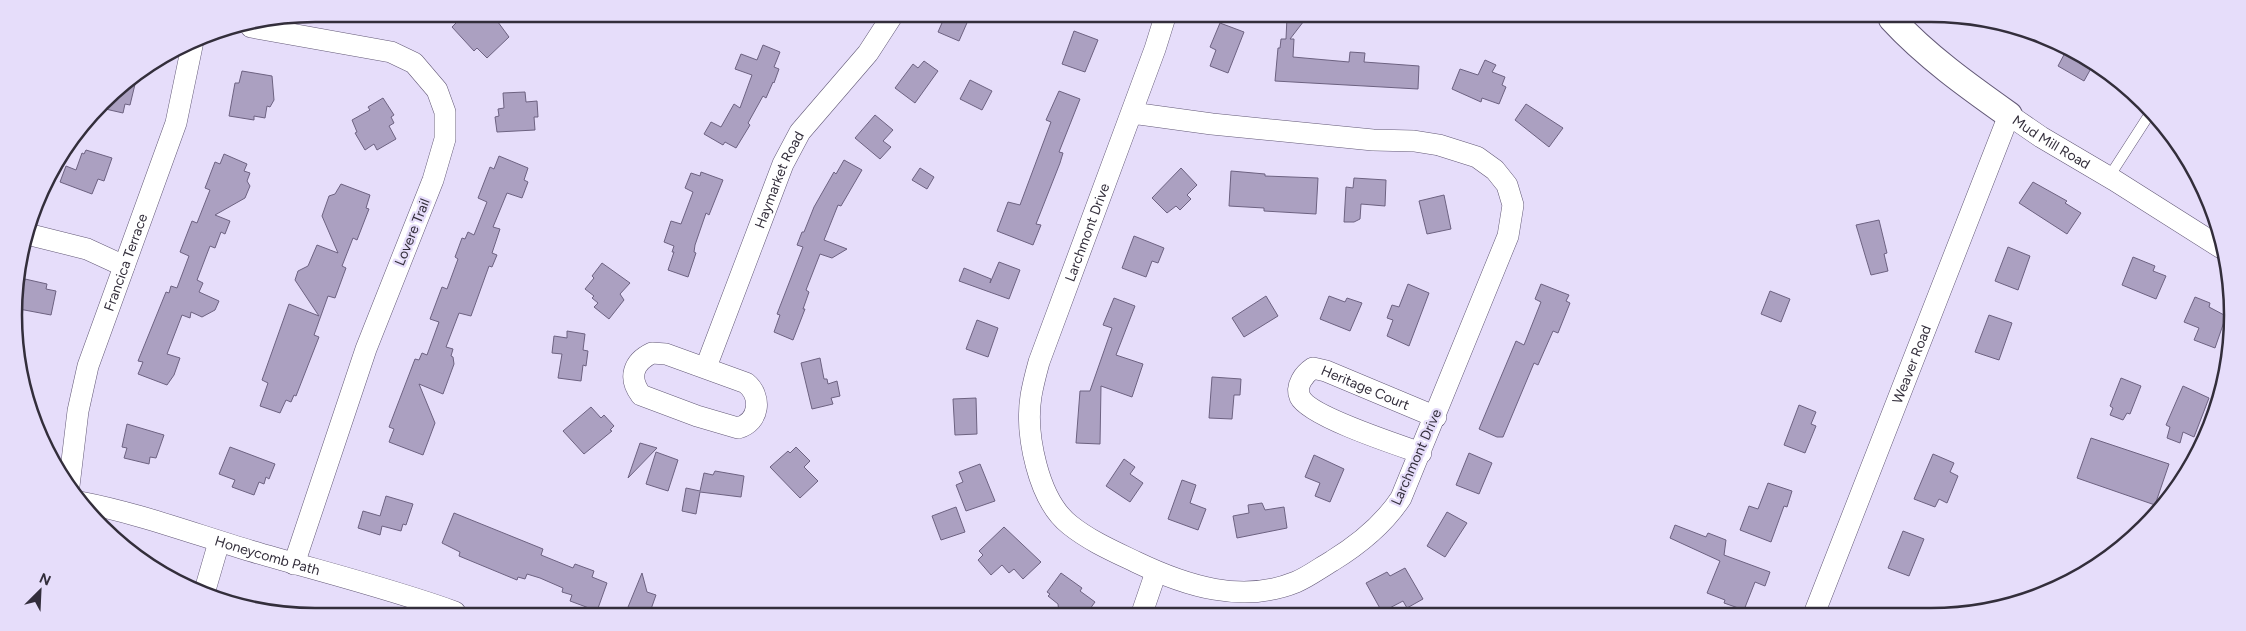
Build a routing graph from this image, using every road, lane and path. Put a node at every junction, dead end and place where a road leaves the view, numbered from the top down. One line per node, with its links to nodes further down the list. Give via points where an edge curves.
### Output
1 (888, 23): 13 (street, Haymarket Road, via 868,54 800,132 783,164)
2 (1163, 23): 6 (street, Larchmont Drive)
3 (1896, 23): 7 (street, Mud Mill Road, via 1975,92)
4 (257, 28): 19 (street, Lovere Trail, via 390,52 414,63 437,90 445,112 445,139 432,180 366,349)
5 (192, 50): 12 (street, Francica Terrace, via 176,123)
6 (1132, 113): 14 (street, Larchmont Drive, via 1212,124 1439,145 1477,157 1495,170 1507,185 1513,205 1508,236); 20 (street, Larchmont Drive, via 1039,362 1031,397 1030,435 1037,467 1058,514 1091,540)
7 (2009, 115): 9 (street, Mud Mill Road); 24 (street, Weaver Road)
8 (2147, 118): 9 (lane)
9 (2109, 177): 11 (street, Mud Mill Road)
10 (33, 236): 12 (street, via 87,249)
11 (2215, 243)
12 (124, 266): 16 (street, Francica Terrace, via 88,366 78,412)
13 (706, 367): 13 (street, via 652,352 641,358 633,379 641,395 697,416 738,428 745,426 754,415 758,402 753,389)
14 (1436, 417): 15 (street, Larchmont Drive); 15 (street, Heritage Court, via 1313,368 1305,374 1298,389 1300,399 1311,408)
15 (1421, 453): 20 (street, Larchmont Drive, via 1401,498 1388,517 1342,555 1297,582 1267,591 1237,593 1206,589)
16 (70, 475)
17 (92, 505): 18 (street, Honeycomb Path)
18 (219, 542): 19 (street, Honeycomb Path); 21 (street)
19 (294, 564): 22 (street, Honeycomb Path)
20 (1156, 572): 23 (street)
21 (206, 587)
22 (444, 608)
23 (1144, 608)
24 (1816, 608)

